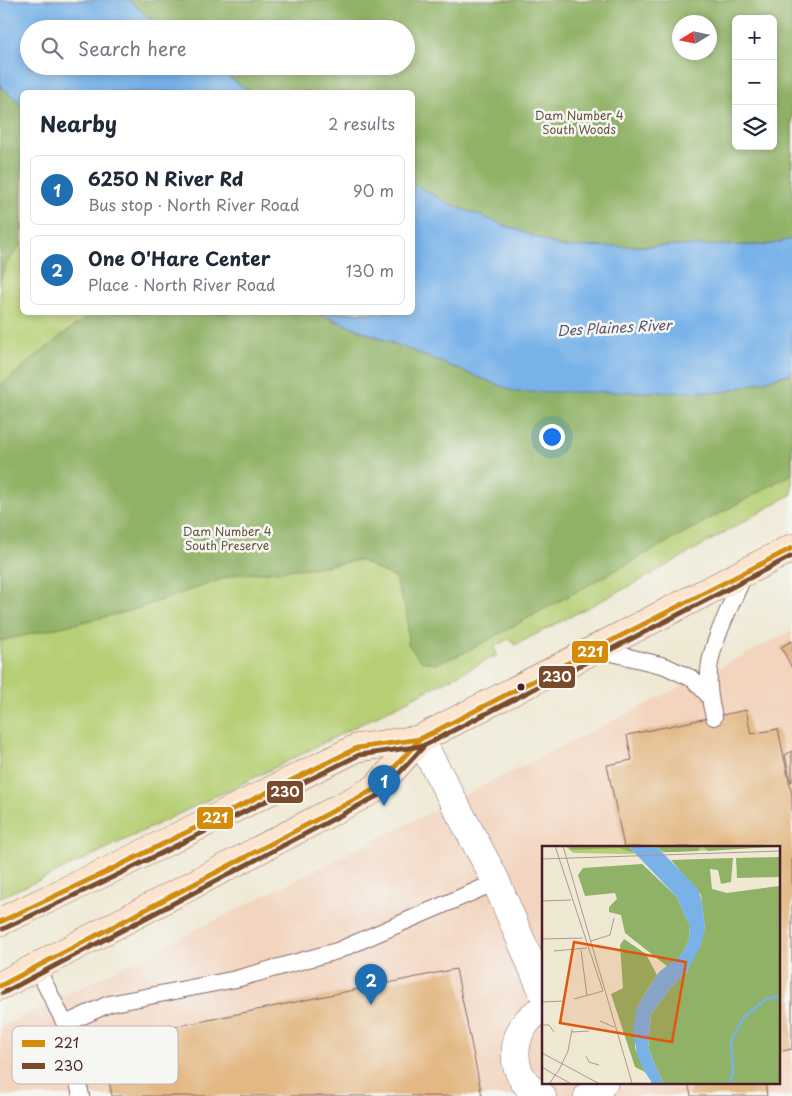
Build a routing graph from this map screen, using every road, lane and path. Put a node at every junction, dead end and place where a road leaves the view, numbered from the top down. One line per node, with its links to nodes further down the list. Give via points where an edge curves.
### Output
1 (792, 548): 2 (main road)
2 (746, 571): 3 (main road); 4 (lane, via 717,641 709,669)
3 (596, 649): 4 (lane, via 664,666 693,679); 6 (main road)
4 (709, 696): 5 (lane)
5 (714, 717)
6 (420, 739): 7 (street); 8 (main road, via 357,748); 9 (main road, via 376,789)
7 (496, 882): 11 (street); 13 (lane, via 337,951 236,980 109,1004)
8 (0, 922)
9 (36, 966): 10 (main road); 13 (lane)
10 (0, 986)
11 (542, 990)
12 (542, 1009): 15 (street, via 524,1024 517,1038 515,1053 525,1082)
13 (65, 1024)
14 (602, 1084): 16 (street)
15 (542, 1096)
16 (588, 1096)

